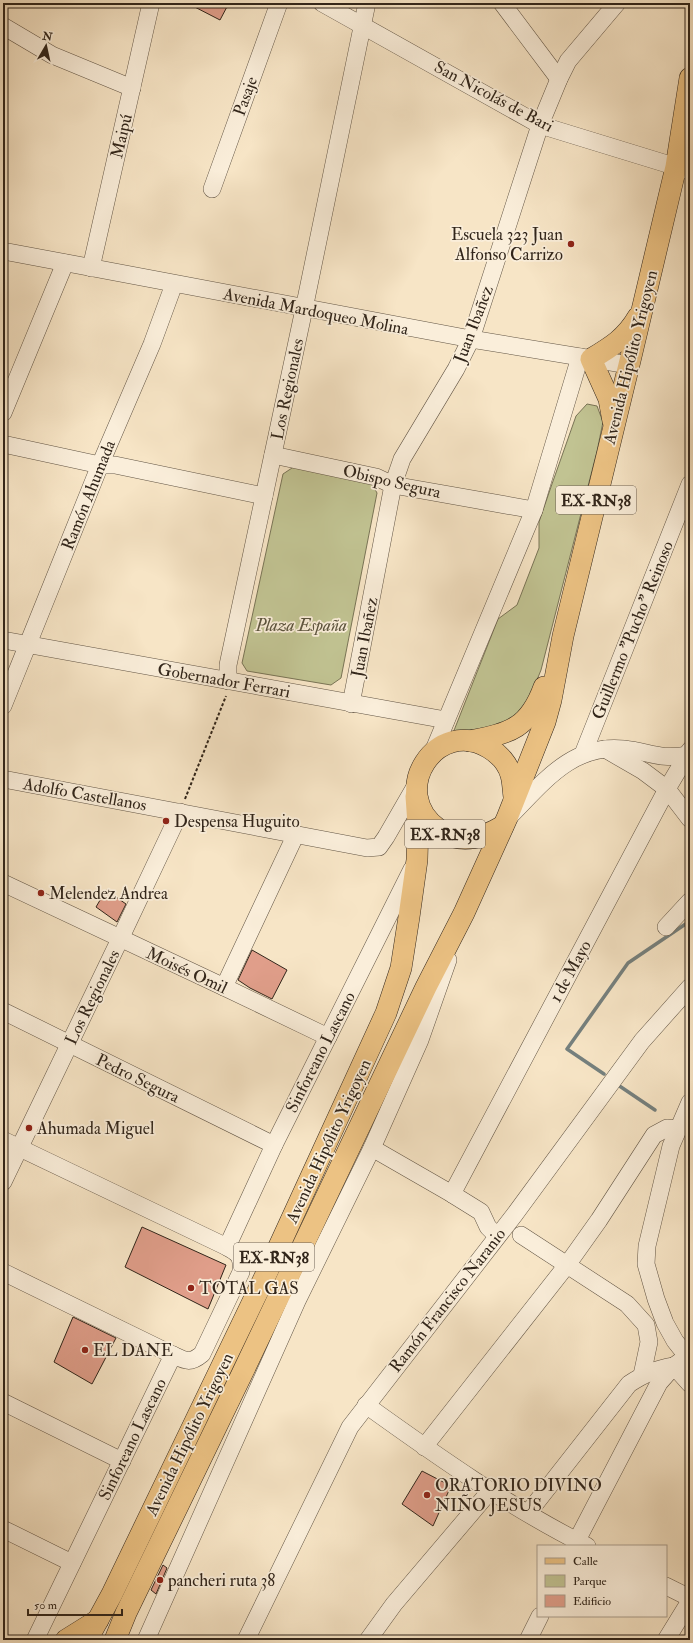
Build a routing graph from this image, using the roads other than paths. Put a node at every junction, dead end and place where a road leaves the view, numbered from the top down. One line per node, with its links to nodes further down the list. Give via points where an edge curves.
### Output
1 (151, 3): 11 (street, Maipú)
2 (279, 3): 14 (street, Pasaje)
3 (322, 3): 7 (street, San Nicolás de Bari)
4 (367, 3): 7 (street, Los Regionales)
5 (502, 3): 10 (street)
6 (617, 3): 10 (street, Juan Ibañez, via 568,61)
7 (363, 25): 12 (street, San Nicolás de Bari); 20 (street, Los Regionales)
8 (3, 26): 11 (street, via 52,55)
9 (690, 78): 13 (main road, Avenida Hipólito Yrigoyen / EX-RN38)
10 (559, 80): 12 (street, Juan Ibañez)
11 (132, 88): 17 (street, Maipú)
12 (540, 125): 13 (street, San Nicolás de Bari); 21 (street, Juan Ibañez)
13 (683, 169): 19 (main road, Avenida Hipólito Yrigoyen / EX-RN38)
14 (212, 189)
15 (3, 252): 16 (street, Avenida Mardoqueo Molina)
16 (65, 264): 17 (street, Avenida Mardoqueo Molina); 24 (street)
17 (91, 268): 18 (street, Avenida Mardoqueo Molina)
18 (174, 284): 20 (street, Avenida Mardoqueo Molina); 28 (street, Ramón Ahumada, via 152,344)
19 (643, 308): 22 (main road, via 631,329 613,346); 23 (main road, Avenida Hipólito Yrigoyen / EX-RN38)
20 (304, 309): 21 (street, Avenida Mardoqueo Molina); 27 (street, Los Regionales)
21 (471, 340): 22 (street, Avenida Mardoqueo Molina); 30 (street, Juan Ibañez, via 402,459)
22 (586, 358): 23 (street, Avenida Mardoqueo Molina); 25 (main road, via 609,399); 32 (street)
23 (629, 365): 25 (main road, Avenida Hipólito Yrigoyen / EX-RN38)
24 (3, 413)
25 (614, 426): 33 (main road, Avenida Hipólito Yrigoyen / EX-RN38)
26 (3, 444): 28 (street)
27 (273, 455): 30 (street, Obispo Segura, via 376,477); 31 (street, Los Regionales)
28 (100, 465): 31 (street, via 115,465); 35 (street, Ramón Ahumada)
29 (690, 484): 44 (street, Guillermo "Pucho" Reinoso)
30 (392, 485): 32 (street, Obispo Segura); 37 (street, Juan Ibañez)
31 (264, 496): 36 (street, Los Regionales, via 228,665)
32 (534, 510): 39 (street)
33 (563, 636): 40 (main road, Avenida Hipólito Yrigoyen / EX-RN38, via 541,696 531,714 518,727 495,736); 48 (main road, Avenida Hipólito Yrigoyen / EX-RN38, via 545,722)
34 (3, 640): 35 (street, Gobernador Ferrari)
35 (27, 645): 36 (street, Gobernador Ferrari); 38 (street, Ramón Ahumada)
36 (228, 681): 37 (street, Gobernador Ferrari)
37 (351, 704): 39 (street, Gobernador Ferrari)
38 (3, 706)
39 (446, 720): 42 (street)
40 (470, 741): 42 (main road, EX-RN38, via 454,742); 48 (main road, EX-RN38, via 496,752 505,762 511,775)
41 (604, 749): 43 (street, via 623,748 666,757); 44 (street); 46 (street, via 643,771)
42 (433, 752): 47 (main road, EX-RN38, via 422,767)
43 (688, 752): 46 (street, 1 de Mayo)
44 (583, 754): 51 (street, via 572,758 554,772)
45 (3, 779): 49 (street, Adolfo Castellanos)
46 (667, 789): 50 (street); 71 (street, 1 de Mayo)
47 (416, 790): 51 (main road, EX-RN38, via 421,811 430,824 442,833 473,838 488,835); 52 (street, Adolfo Castellanos, via 379,847 367,848); 53 (main road, Avenida Hipólito Yrigoyen / EX-RN38)
48 (514, 797): 51 (main road, EX-RN38)
49 (180, 812): 52 (street, Adolfo Castellanos); 58 (street, Los Regionales)
50 (690, 819)
51 (505, 822): 56 (main road, Avenida Hipólito Yrigoyen / EX-RN38)
52 (296, 834): 59 (street)
53 (417, 860): 62 (street, Sinforeano Lascano); 93 (main road, Avenida Hipólito Yrigoyen / EX-RN38, via 401,968 386,1014 270,1266)
54 (3, 883): 58 (street, Moisés Omil)
55 (690, 901): 57 (street)
56 (464, 913): 69 (street, via 420,1040); 97 (main road, Avenida Hipólito Yrigoyen / EX-RN38, via 426,987)
57 (666, 926)
58 (120, 939): 59 (street, Moisés Omil); 63 (street, Los Regionales)
59 (224, 987): 62 (street, Moisés Omil)
60 (690, 987): 73 (street, Ramón Francisco Naranio, via 642,1041)
61 (3, 1011): 63 (street, Pedro Segura)
62 (328, 1037): 67 (street, Sinforeano Lascano)
63 (70, 1044): 67 (street, Pedro Segura); 68 (street, Los Regionales)
64 (690, 1102): 65 (street)
65 (677, 1129): 75 (street, via 667,1128 654,1135); 78 (street, via 655,1209 646,1264 665,1323)
66 (3, 1140): 68 (street)
67 (274, 1145): 74 (street, Sinforeano Lascano)
68 (20, 1148): 70 (street, Los Regionales); 74 (street)
69 (372, 1148): 71 (street); 98 (street, via 297,1301)
70 (3, 1182)
71 (452, 1194): 73 (street, via 481,1212 488,1227)
72 (521, 1235): 75 (street)
73 (498, 1236): 82 (street, Ramón Francisco Naranio)
74 (227, 1247): 77 (street, via 237,1253 242,1261 241,1272 202,1354 194,1360)
75 (567, 1266): 79 (street, via 627,1304 646,1326 649,1342); 83 (street)
76 (3, 1272): 77 (street)
77 (173, 1355): 84 (street, Sinforeano Lascano)
78 (685, 1359): 79 (street); 80 (street); 88 (street, via 659,1383)
79 (642, 1375): 86 (street, via 629,1384)
80 (690, 1384)
81 (3, 1402): 84 (street)
82 (366, 1405): 83 (street); 99 (street, Ramón Francisco Naranio, via 350,1427)
83 (424, 1447): 85 (street)
84 (122, 1461): 89 (street, Sinforeano Lascano)
85 (490, 1491): 86 (street); 100 (street, via 394,1604)
86 (528, 1513): 88 (street)
87 (3, 1529): 89 (street)
88 (579, 1544)
89 (72, 1562): 94 (street, Sinforeano Lascano)
90 (667, 1587): 91 (street)
91 (690, 1600): 102 (street)
92 (540, 1617): 101 (street)
93 (100, 1619): 95 (main road); 96 (main road, Avenida Hipólito Yrigoyen / EX-RN38)
94 (35, 1640)
95 (66, 1640)
96 (87, 1640)
97 (114, 1640)
98 (146, 1640)
99 (246, 1640)
100 (368, 1640)
101 (528, 1640)
102 (666, 1640)

